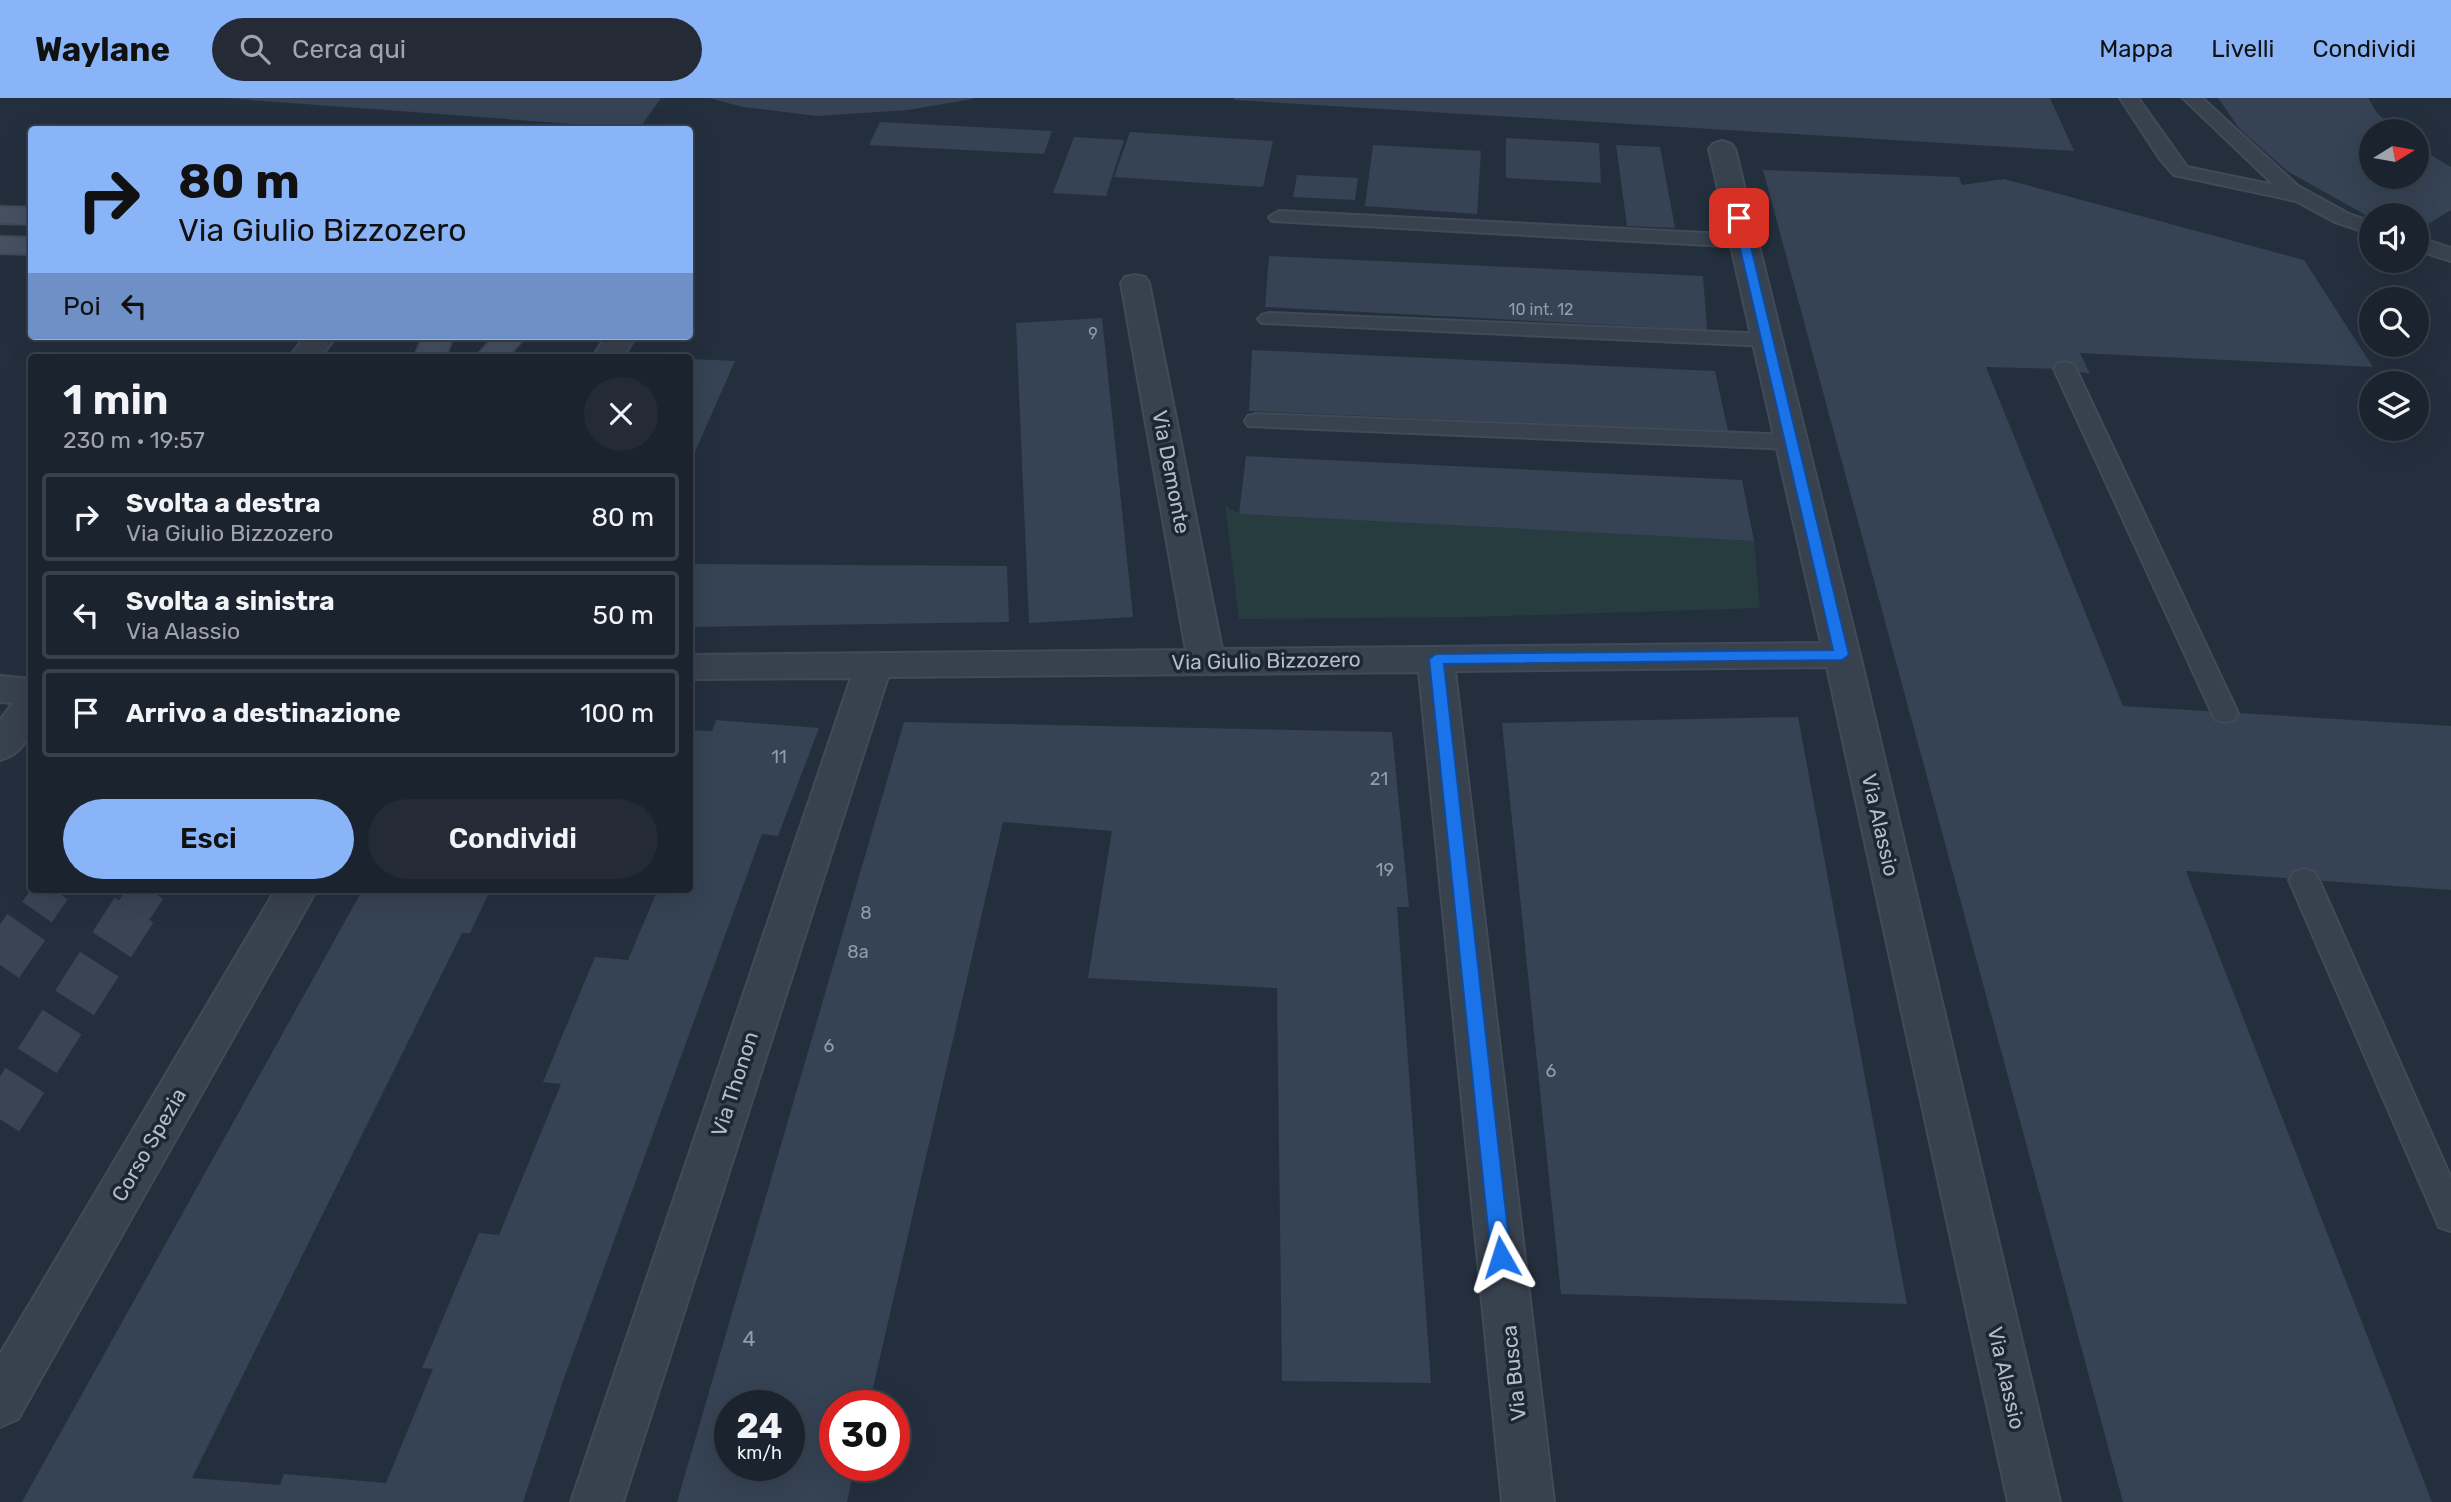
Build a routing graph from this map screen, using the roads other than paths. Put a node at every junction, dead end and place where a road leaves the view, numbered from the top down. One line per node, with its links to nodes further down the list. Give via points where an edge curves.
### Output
1 (2129, 98): 4 (lane, via 2181,171)
2 (2192, 98): 4 (lane)
3 (1722, 149): 9 (street, Via Alassio)
4 (2304, 197): 8 (lane)
5 (0, 215): 6 (street)
6 (28, 216)
7 (1279, 217): 9 (lane)
8 (2359, 224)
9 (1744, 241): 17 (street, Via Alassio)
10 (0, 245): 11 (street)
11 (28, 246)
12 (2429, 247): 13 (lane)
13 (2451, 255)
14 (1135, 283): 24 (street, Via Demonte)
15 (1269, 319): 17 (lane)
16 (319, 340): 18 (street)
17 (1768, 340): 21 (street, Via Alassio)
18 (307, 354)
19 (2065, 369): 30 (lane)
20 (1256, 421): 21 (lane)
21 (1791, 442): 22 (street, Via Alassio)
22 (1842, 655): 23 (street, Via Giulio Bizzozero); 38 (street, Via Alassio)
23 (1436, 659): 24 (street, Via Giulio Bizzozero); 37 (street, Via Busca)
24 (1206, 661): 26 (street, Via Giulio Bizzozero)
25 (693, 667): 26 (street, Via Giulio Bizzozero)
26 (873, 667): 36 (street, Via Thonon)
27 (0, 689): 28 (street)
28 (28, 692)
29 (28, 710): 31 (street)
30 (2225, 713)
31 (0, 746)
32 (2304, 880): 34 (lane)
33 (295, 893): 35 (street, Corso Spezia)
34 (2451, 1216)
35 (0, 1402)
36 (597, 1502)
37 (1528, 1502)
38 (2034, 1502)

